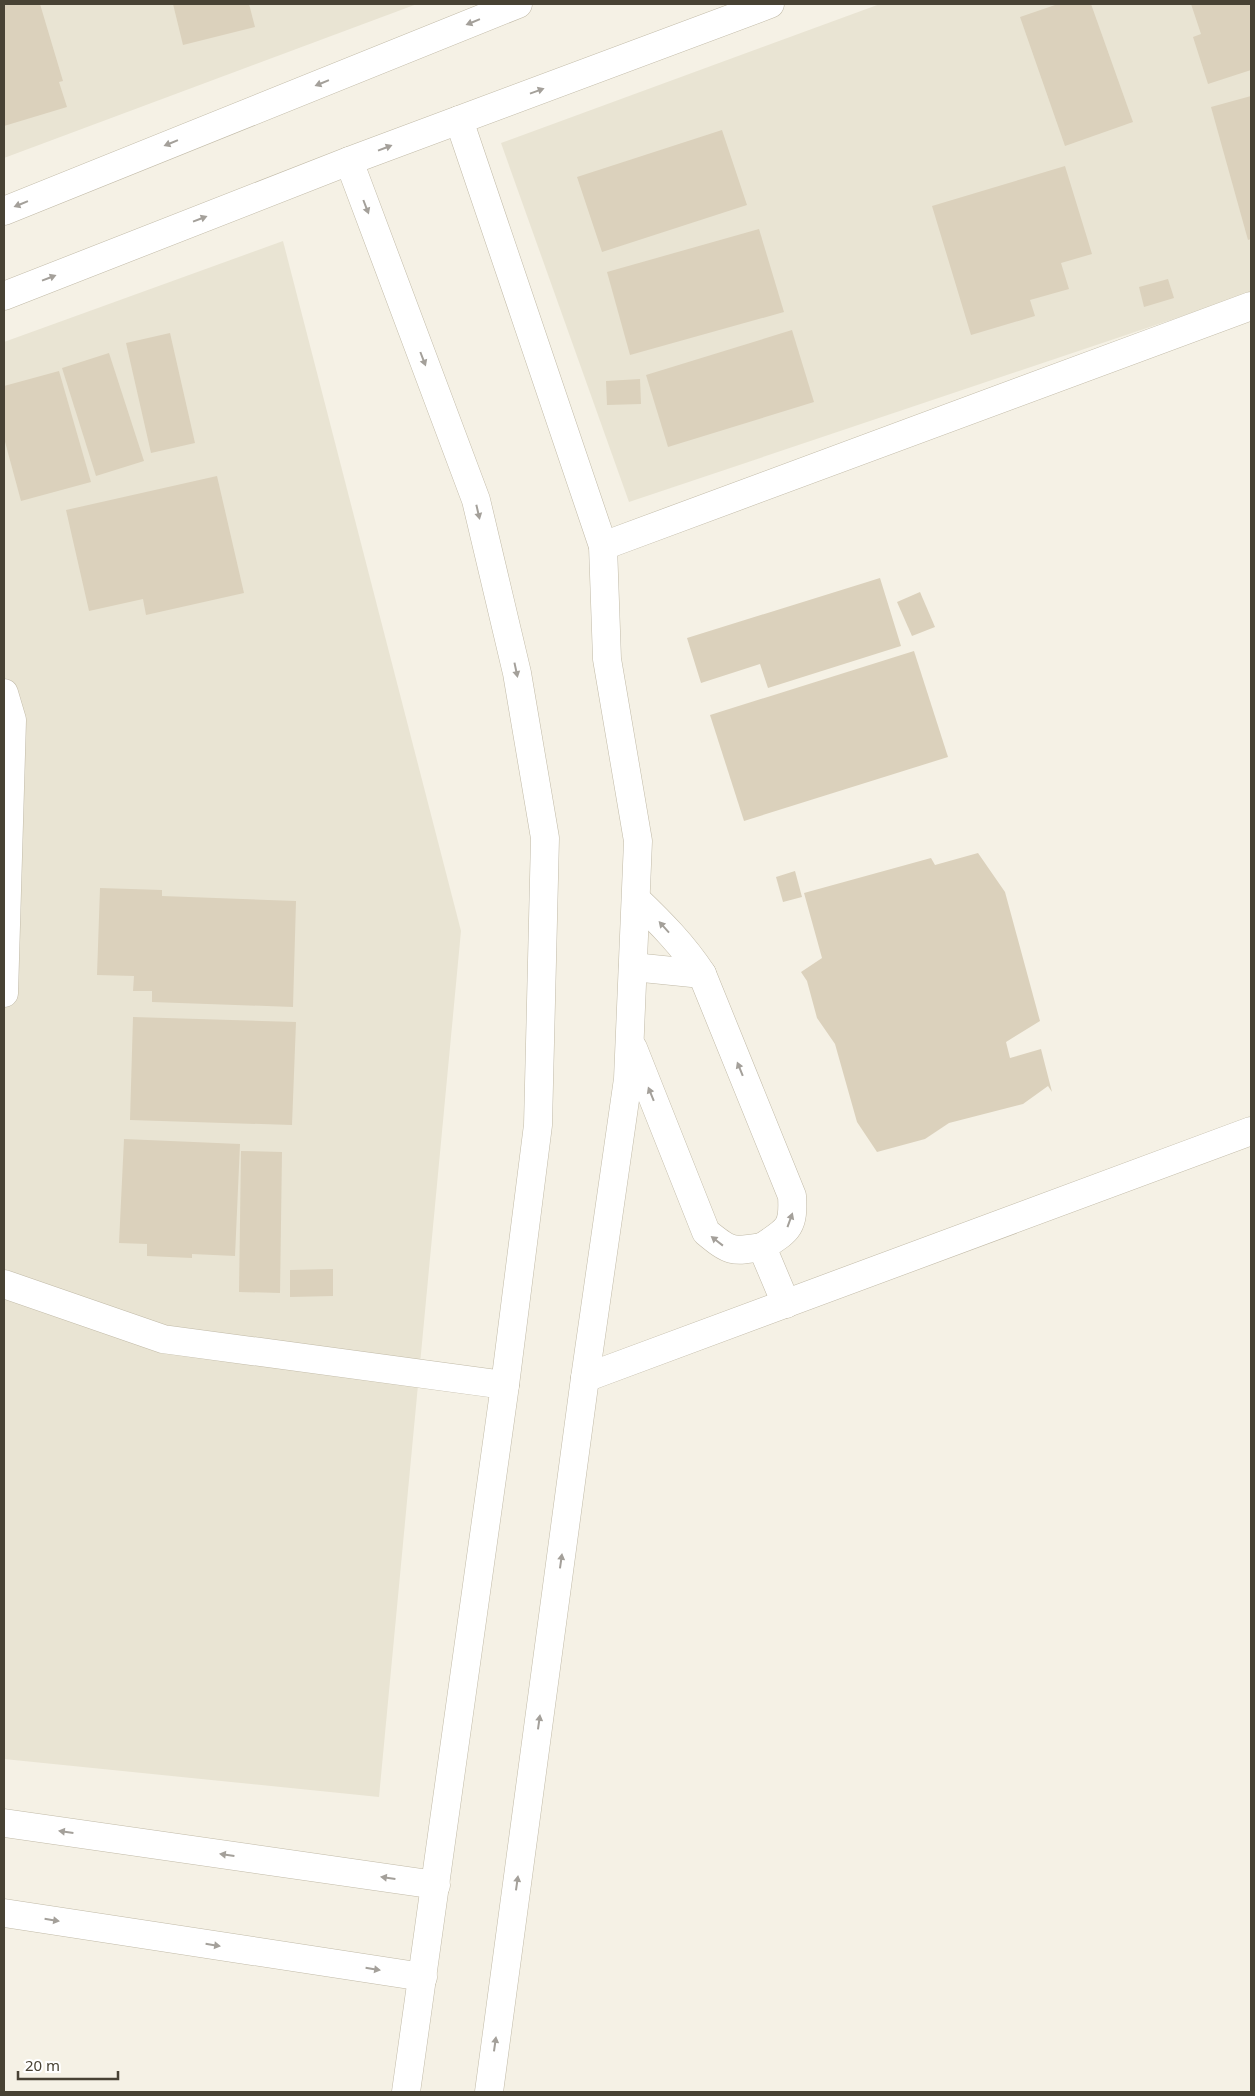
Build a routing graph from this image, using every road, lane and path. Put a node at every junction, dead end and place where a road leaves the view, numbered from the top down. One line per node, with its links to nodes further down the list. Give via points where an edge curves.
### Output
1 (518, 4): 5 (street, one-way to 5)
2 (770, 4): 3 (street, one-way to 2)
3 (459, 120): 4 (street, one-way to 3); 8 (street)
4 (348, 161): 6 (street, one-way to 4); 21 (street, one-way to 21, via 476,500 517,673 545,838 538,1124)
5 (4, 211)
6 (4, 296)
7 (1251, 306): 8 (street)
8 (603, 546): 11 (street, via 607,659 638,841)
9 (4, 693): 10 (street)
10 (8, 721): 14 (street)
11 (636, 899): 12 (street); 13 (street, one-way to 11, via 689,954)
12 (633, 966): 13 (street); 15 (street)
13 (702, 974): 17 (street, one-way to 13, via 786,1231 793,1215 792,1196)
14 (4, 993)
15 (630, 1041): 17 (street, one-way to 15, via 736,1252 722,1246 706,1232); 20 (street, via 628,1079)
16 (1251, 1131): 19 (street)
17 (762, 1247): 19 (street)
18 (4, 1284): 21 (street, via 163,1339)
19 (786, 1304): 20 (street)
20 (585, 1378): 27 (street, one-way to 20)
21 (505, 1385): 23 (street)
22 (4, 1823): 23 (street, one-way to 22)
23 (436, 1885): 25 (street)
24 (4, 1913): 25 (street, one-way to 25)
25 (423, 1977): 26 (street)
26 (406, 2092)
27 (489, 2092)

